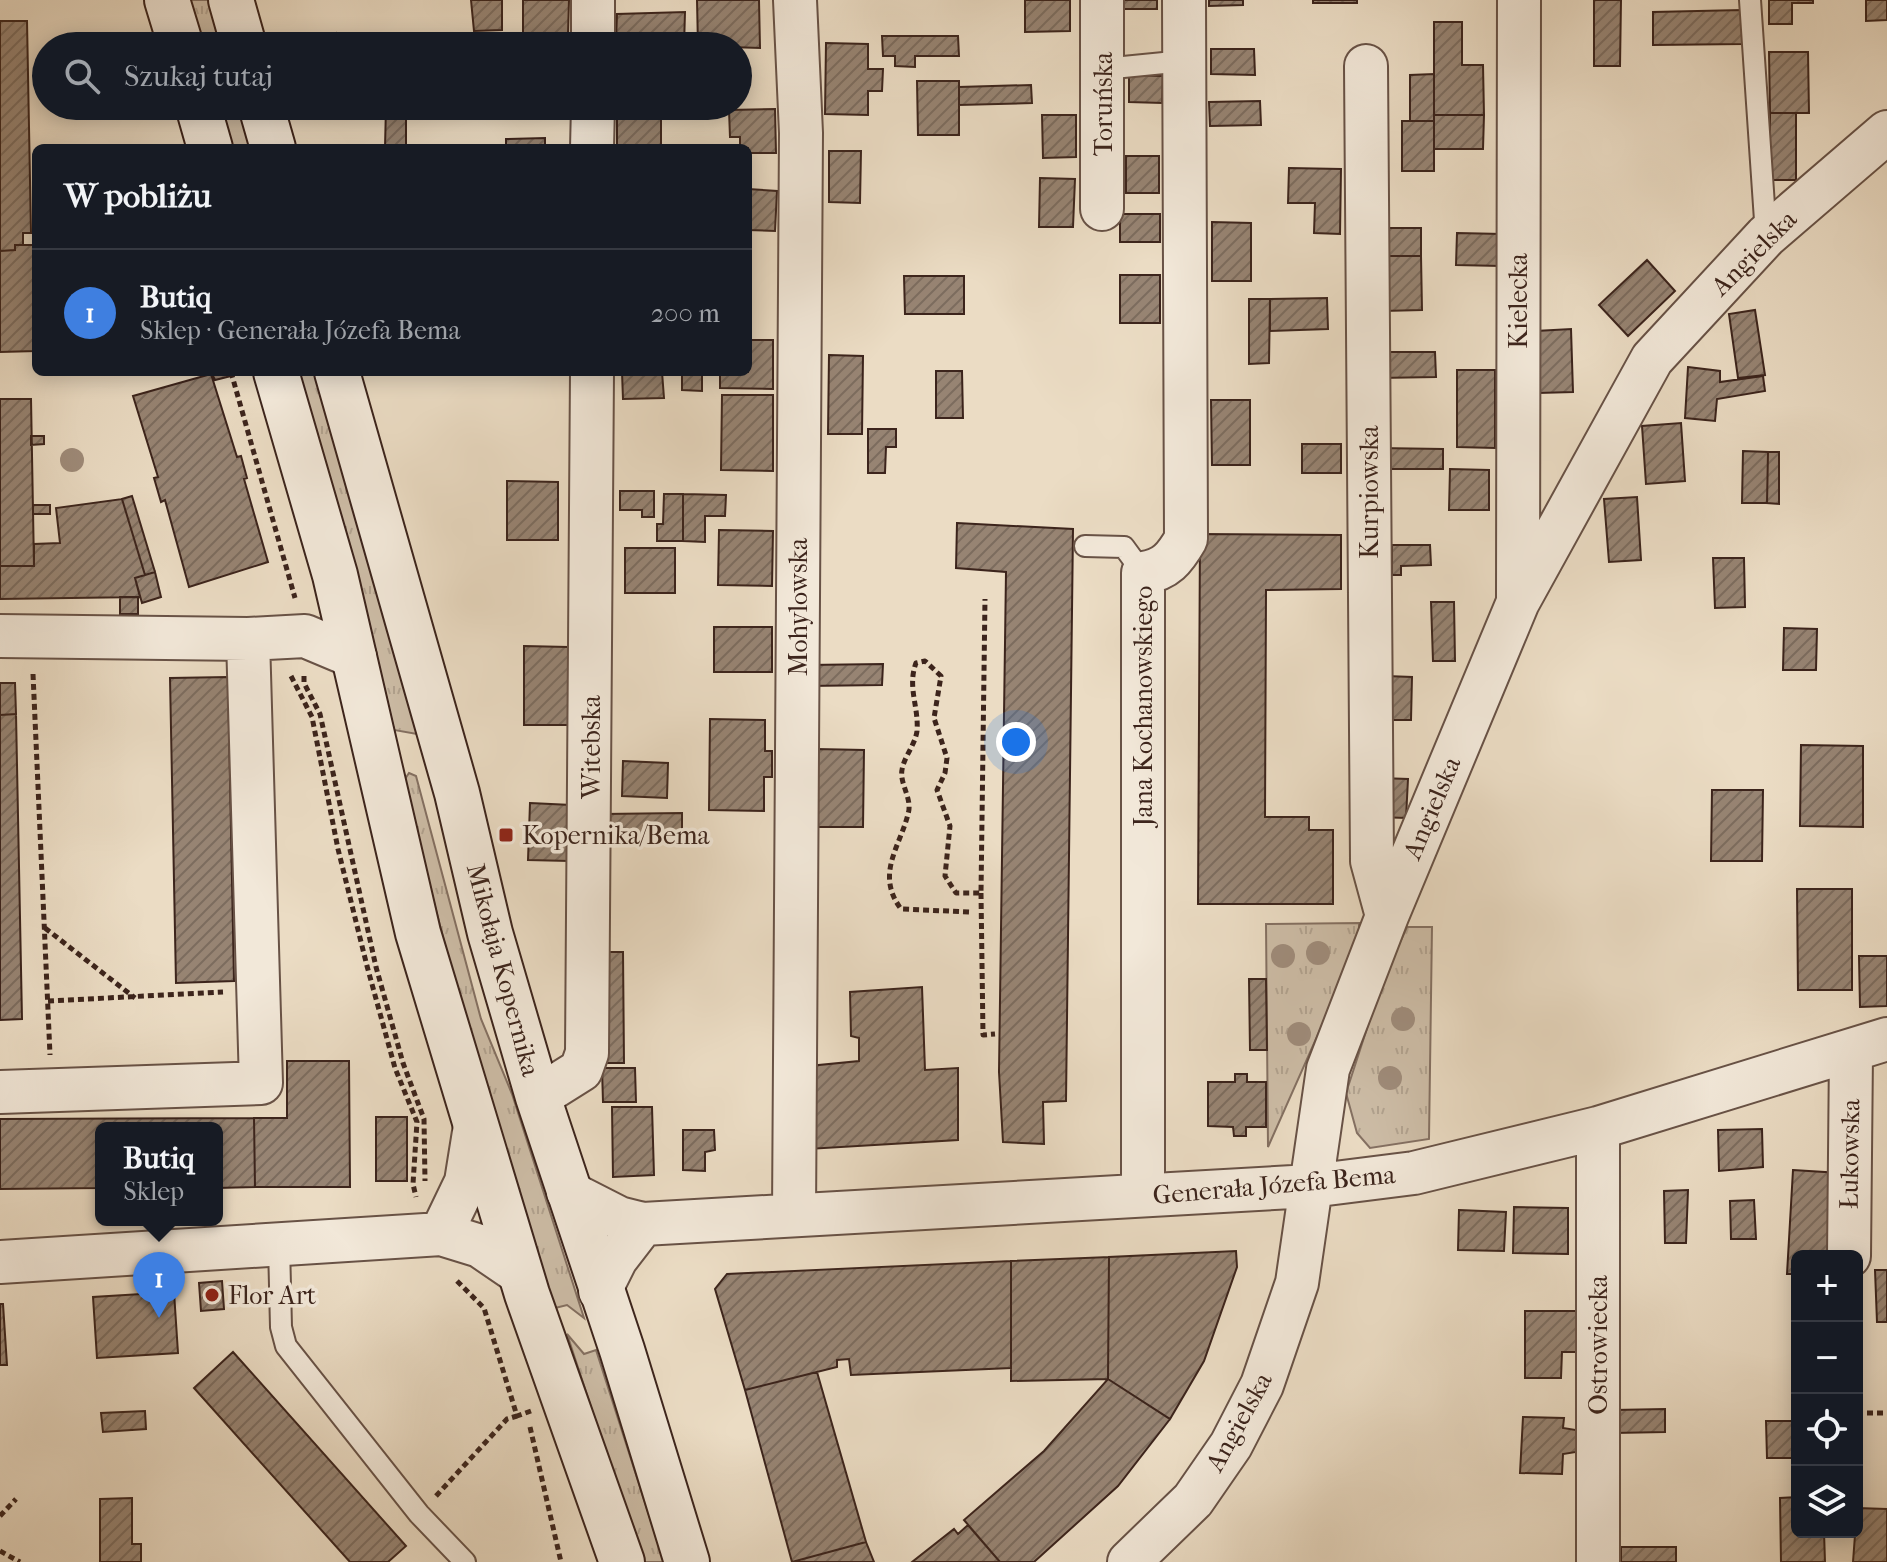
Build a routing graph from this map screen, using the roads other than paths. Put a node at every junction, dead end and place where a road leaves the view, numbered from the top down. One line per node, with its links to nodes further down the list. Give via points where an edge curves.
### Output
1 (167, 0): 9 (main road)
2 (231, 0): 10 (main road)
3 (593, 0): 11 (street)
4 (795, 0): 46 (street, Mohylowska, via 801,133)
5 (1102, 0): 14 (street, Toruńska)
6 (1184, 0): 12 (street, Jana Kochanowskiego)
7 (1519, 0): 30 (street, Kielecka)
8 (1750, 0): 23 (lane)
9 (177, 32)
10 (240, 32)
11 (593, 32)
12 (1184, 61): 14 (lane); 28 (street, Jana Kochanowskiego, via 1186,539 1174,560)
13 (1366, 66): 37 (street, Kurpiowska, via 1372,861)
14 (1103, 69): 22 (street, Toruńska)
15 (202, 120): 19 (main road)
16 (265, 120): 20 (main road)
17 (593, 120): 21 (street)
18 (1887, 132): 23 (street, Angielska)
19 (209, 144)
20 (272, 144)
21 (592, 144)
22 (1102, 209)
23 (1766, 236): 30 (street, Angielska, via 1652,359)
24 (277, 376): 29 (main road)
25 (338, 376): 36 (main road, Mikołaja Kopernika)
26 (592, 376): 40 (street, Witebska, via 587,1053 581,1070)
27 (1085, 546): 28 (lane, via 1124,547)
28 (1143, 573): 45 (street, Jana Kochanowskiego)
29 (335, 575): 32 (street); 34 (main road)
30 (1518, 602): 37 (street, Angielska)
31 (16, 636): 33 (street)
32 (300, 636): 33 (street); 34 (street)
33 (248, 639): 39 (street, via 261,1083)
34 (355, 657): 35 (main road)
35 (384, 788): 36 (main road, via 392,768 412,759 433,764); 41 (main road, via 418,933)
36 (457, 793): 40 (main road, Mikołaja Kopernika, via 490,933)
37 (1387, 916): 43 (street, Angielska, via 1328,1069)
38 (1869, 1046): 42 (street, Generała Józefa Bema); 50 (street, Łukowska)
39 (0, 1092)
40 (538, 1097): 44 (main road, Mikołaja Kopernika)
41 (475, 1126): 48 (street, via 466,1182); 52 (main road)
42 (1598, 1128): 43 (street, Generała Józefa Bema, via 1414,1173); 58 (street, Ostrowiecka)
43 (1311, 1186): 45 (street, Generała Józefa Bema); 57 (street, Angielska, via 1297,1283 1245,1422 1193,1500)
44 (568, 1192): 47 (street, Generała Józefa Bema); 53 (main road, Mikołaja Kopernika)
45 (1143, 1195): 46 (street, Generała Józefa Bema)
46 (794, 1215): 47 (street, Generała Józefa Bema)
47 (643, 1224): 53 (street)
48 (433, 1235): 49 (street); 52 (street, via 480,1246)
49 (279, 1245): 51 (street); 54 (lane, via 286,1346 419,1514)
50 (1850, 1250)
51 (0, 1262)
52 (521, 1274): 55 (main road)
53 (600, 1291): 56 (main road, Mikołaja Kopernika)
54 (465, 1562)
55 (622, 1562)
56 (687, 1562)
57 (1129, 1562)
58 (1598, 1562)

